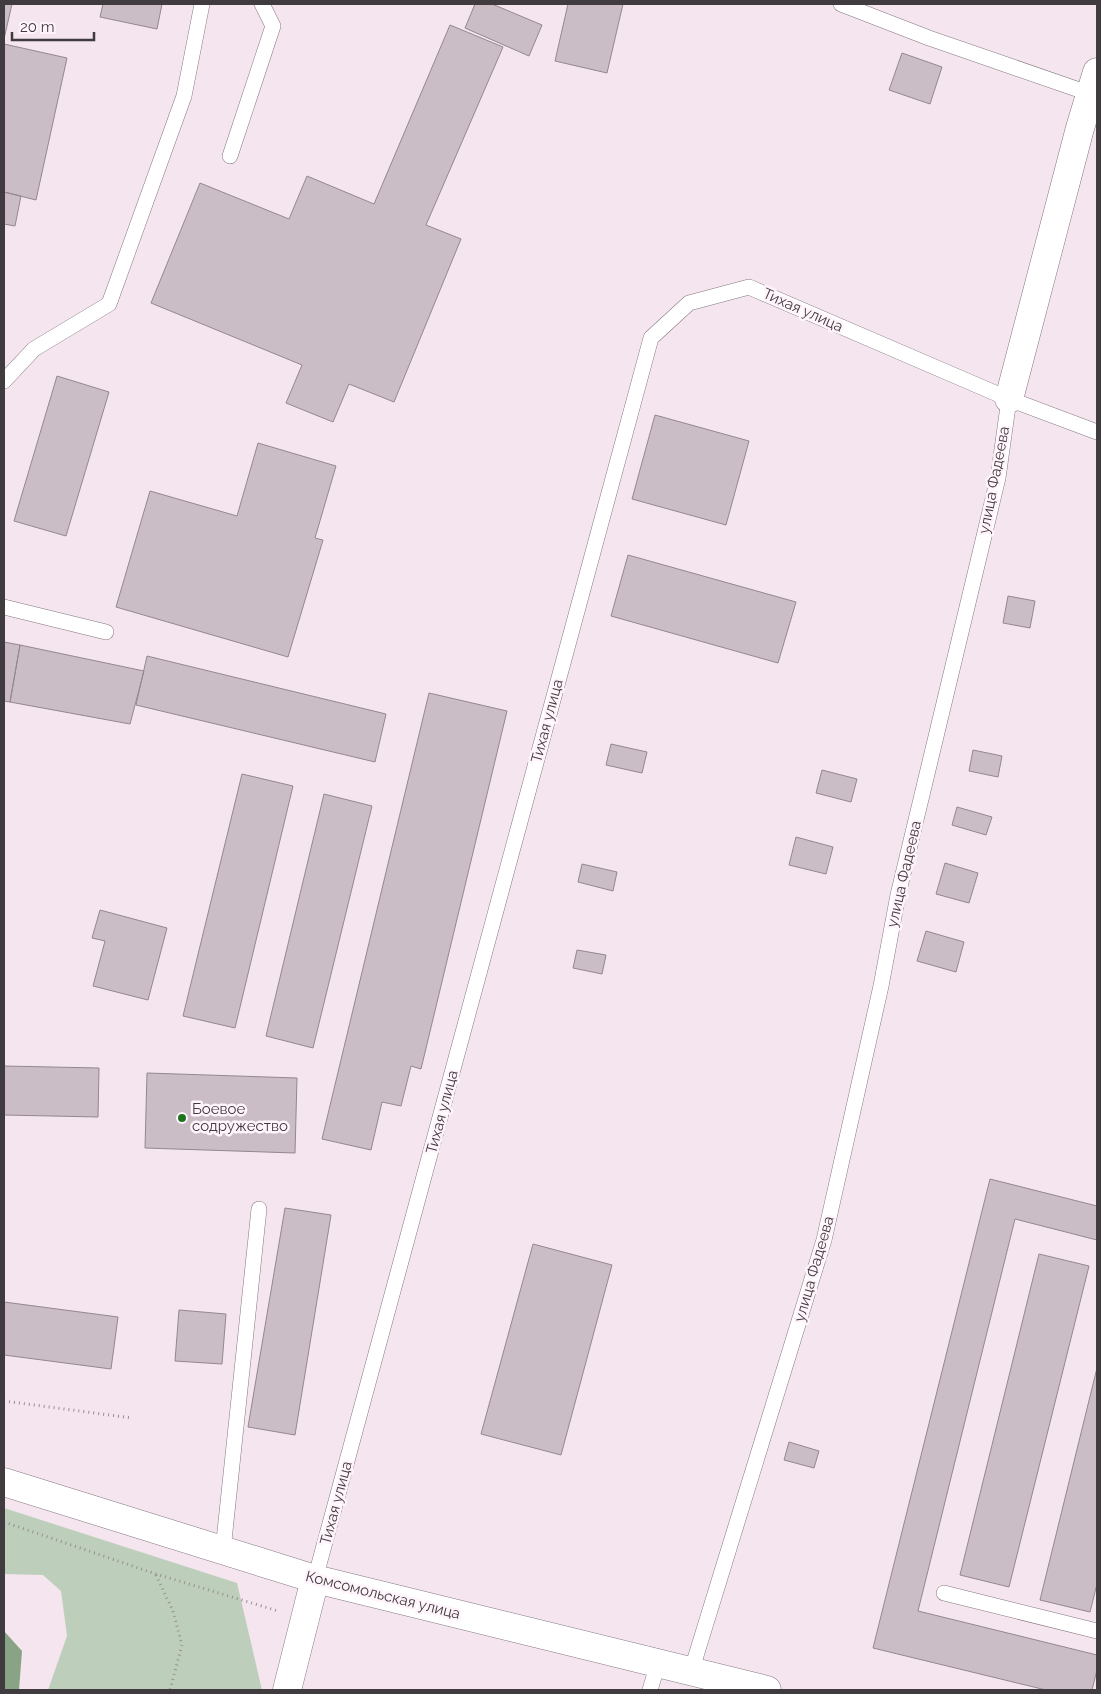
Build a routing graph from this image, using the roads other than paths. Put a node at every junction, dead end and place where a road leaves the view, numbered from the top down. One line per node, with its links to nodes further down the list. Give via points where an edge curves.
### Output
1 (202, 4): 6 (lane, via 184,96 109,304 34,349)
2 (262, 4): 5 (lane, via 273,26)
3 (841, 4): 4 (lane, via 929,38)
4 (1094, 83): 7 (street, улица Фадеева)
5 (230, 156)
6 (4, 381)
7 (1008, 400): 8 (lane, Тихая улица); 14 (lane, Тихая улица, via 749,287 689,303 651,338); 18 (lane, улица Фадеева, via 998,478 898,895 824,1240)
8 (1097, 432)
9 (4, 607): 10 (lane)
10 (106, 632)
11 (259, 1209): 13 (lane)
12 (4, 1482): 13 (street, Комсомольская улица)
13 (223, 1550): 14 (street, Комсомольская улица)
14 (316, 1579): 17 (street, Комсомольская улица); 19 (street)
15 (944, 1593): 16 (lane)
16 (1097, 1631)
17 (658, 1663): 18 (street, Комсомольская улица); 20 (lane)
18 (691, 1672): 21 (street, Комсомольская улица)
19 (287, 1690)
20 (650, 1690)
21 (767, 1690)

